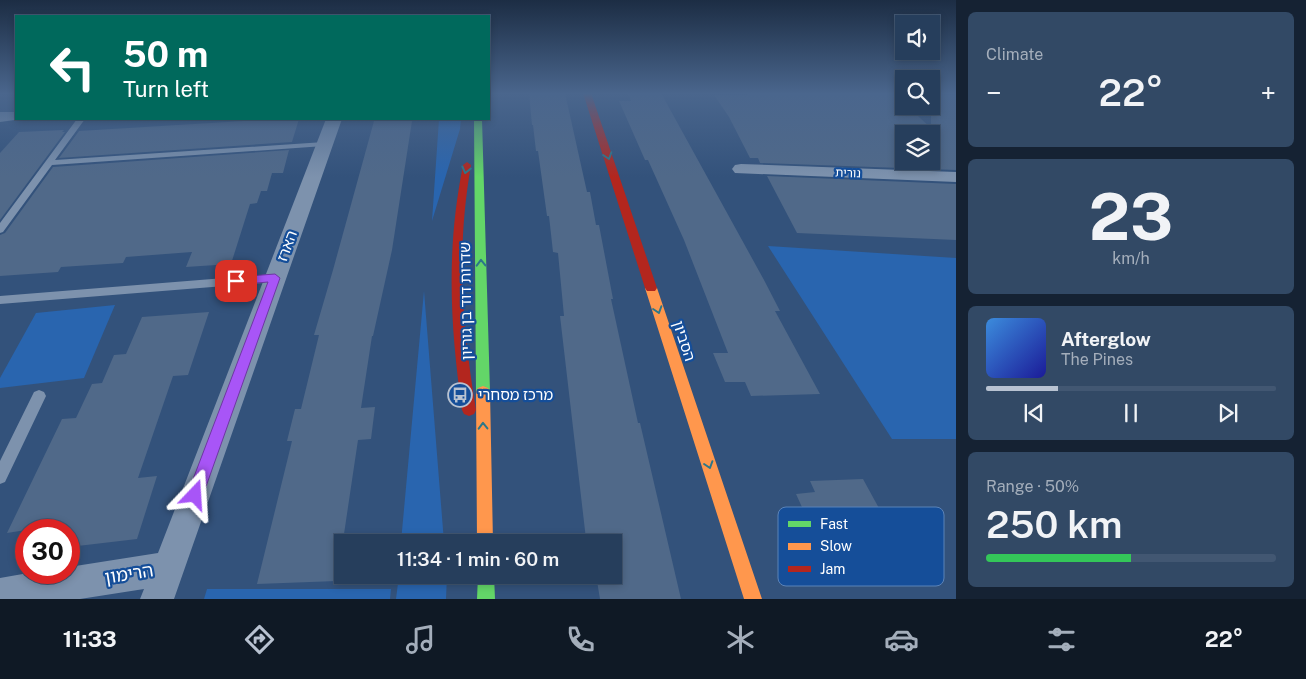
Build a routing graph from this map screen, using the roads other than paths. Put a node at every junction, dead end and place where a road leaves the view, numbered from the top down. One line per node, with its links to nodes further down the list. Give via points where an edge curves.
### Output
1 (80, 121): 6 (lane)
2 (333, 121): 5 (street, הארז)
3 (478, 121): 14 (street, שדרות דוד בן גוריון, one-way to 3); 14 (street, שדרות דוד בן גוריון, one-way to 14, via 464,175 455,252 459,348)
4 (596, 121): 21 (street, הסביון, one-way to 21)
5 (324, 144): 6 (lane); 10 (street, הארז)
6 (49, 163): 9 (lane)
7 (741, 169): 8 (street, נורית)
8 (956, 178)
9 (0, 230)
10 (275, 278): 11 (lane); 16 (street, הארז)
11 (0, 300)
12 (39, 396): 13 (lane)
13 (0, 477)
14 (484, 510): 15 (street, שדרות דוד בן גוריון)
15 (485, 534)
16 (168, 568): 18 (street, הרימון); 19 (street, הארז)
17 (486, 584): 20 (street)
18 (0, 595)
19 (157, 599)
20 (486, 599)
21 (753, 599)

